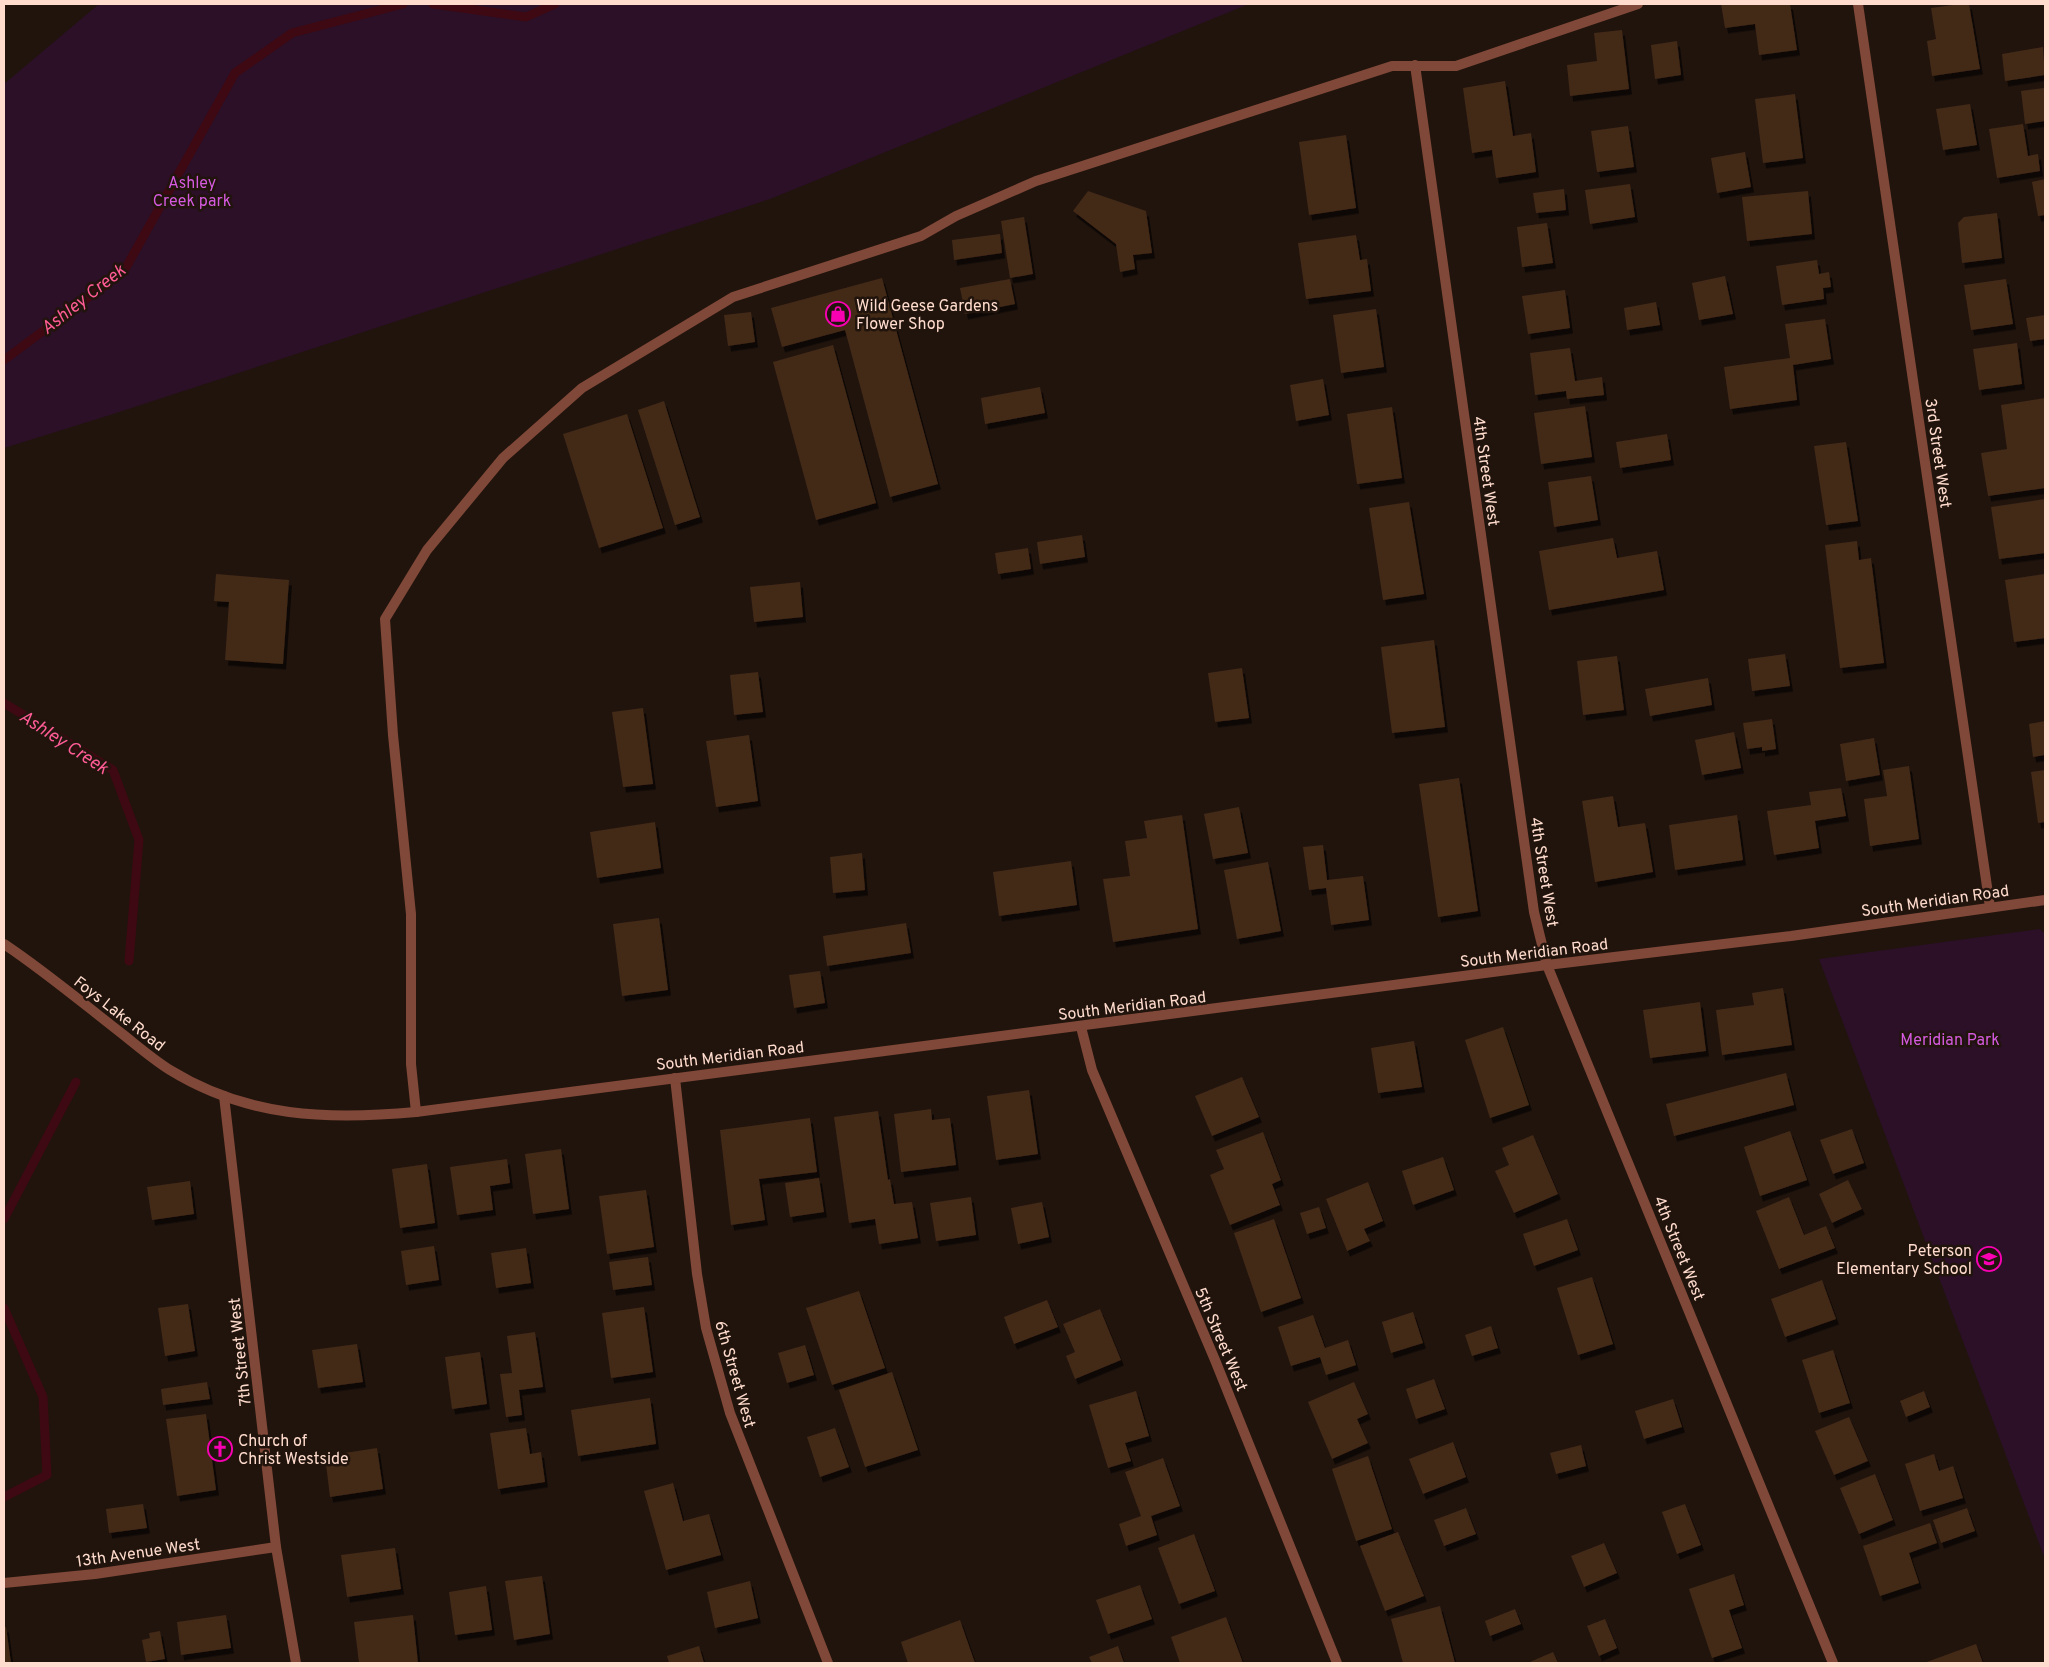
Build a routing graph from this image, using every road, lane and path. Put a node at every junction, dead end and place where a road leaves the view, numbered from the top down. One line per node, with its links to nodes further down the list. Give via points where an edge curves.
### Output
1 (1638, 4): 3 (street, via 1456,66)
2 (1858, 4): 5 (street, 3rd Street West)
3 (1415, 65): 7 (street, 4th Street West, via 1534,912); 11 (street, via 1392,66 1036,181 956,216 921,236 733,297 582,388 503,458 426,550 385,619 411,914 411,1064)
4 (2045, 900): 5 (street, South Meridian Road)
5 (1990, 907): 7 (street, South Meridian Road, via 1791,936)
6 (4, 944): 10 (street, Foys Lake Road, via 169,1070)
7 (1548, 965): 8 (street, South Meridian Road); 17 (street, 4th Street West)
8 (1081, 1026): 9 (street, South Meridian Road); 16 (street, 5th Street West, via 1092,1070 1215,1360)
9 (675, 1078): 11 (street, South Meridian Road); 15 (street, 6th Street West, via 706,1328 730,1413)
10 (224, 1096): 11 (street, South Meridian Road, via 299,1115 335,1117); 12 (street, 7th Street West)
11 (416, 1112)
12 (276, 1547): 13 (street, 13th Avenue West, via 95,1574); 14 (street, 7th Street West)
13 (4, 1583)
14 (296, 1663)
15 (828, 1663)
16 (1337, 1663)
17 (1833, 1663)

